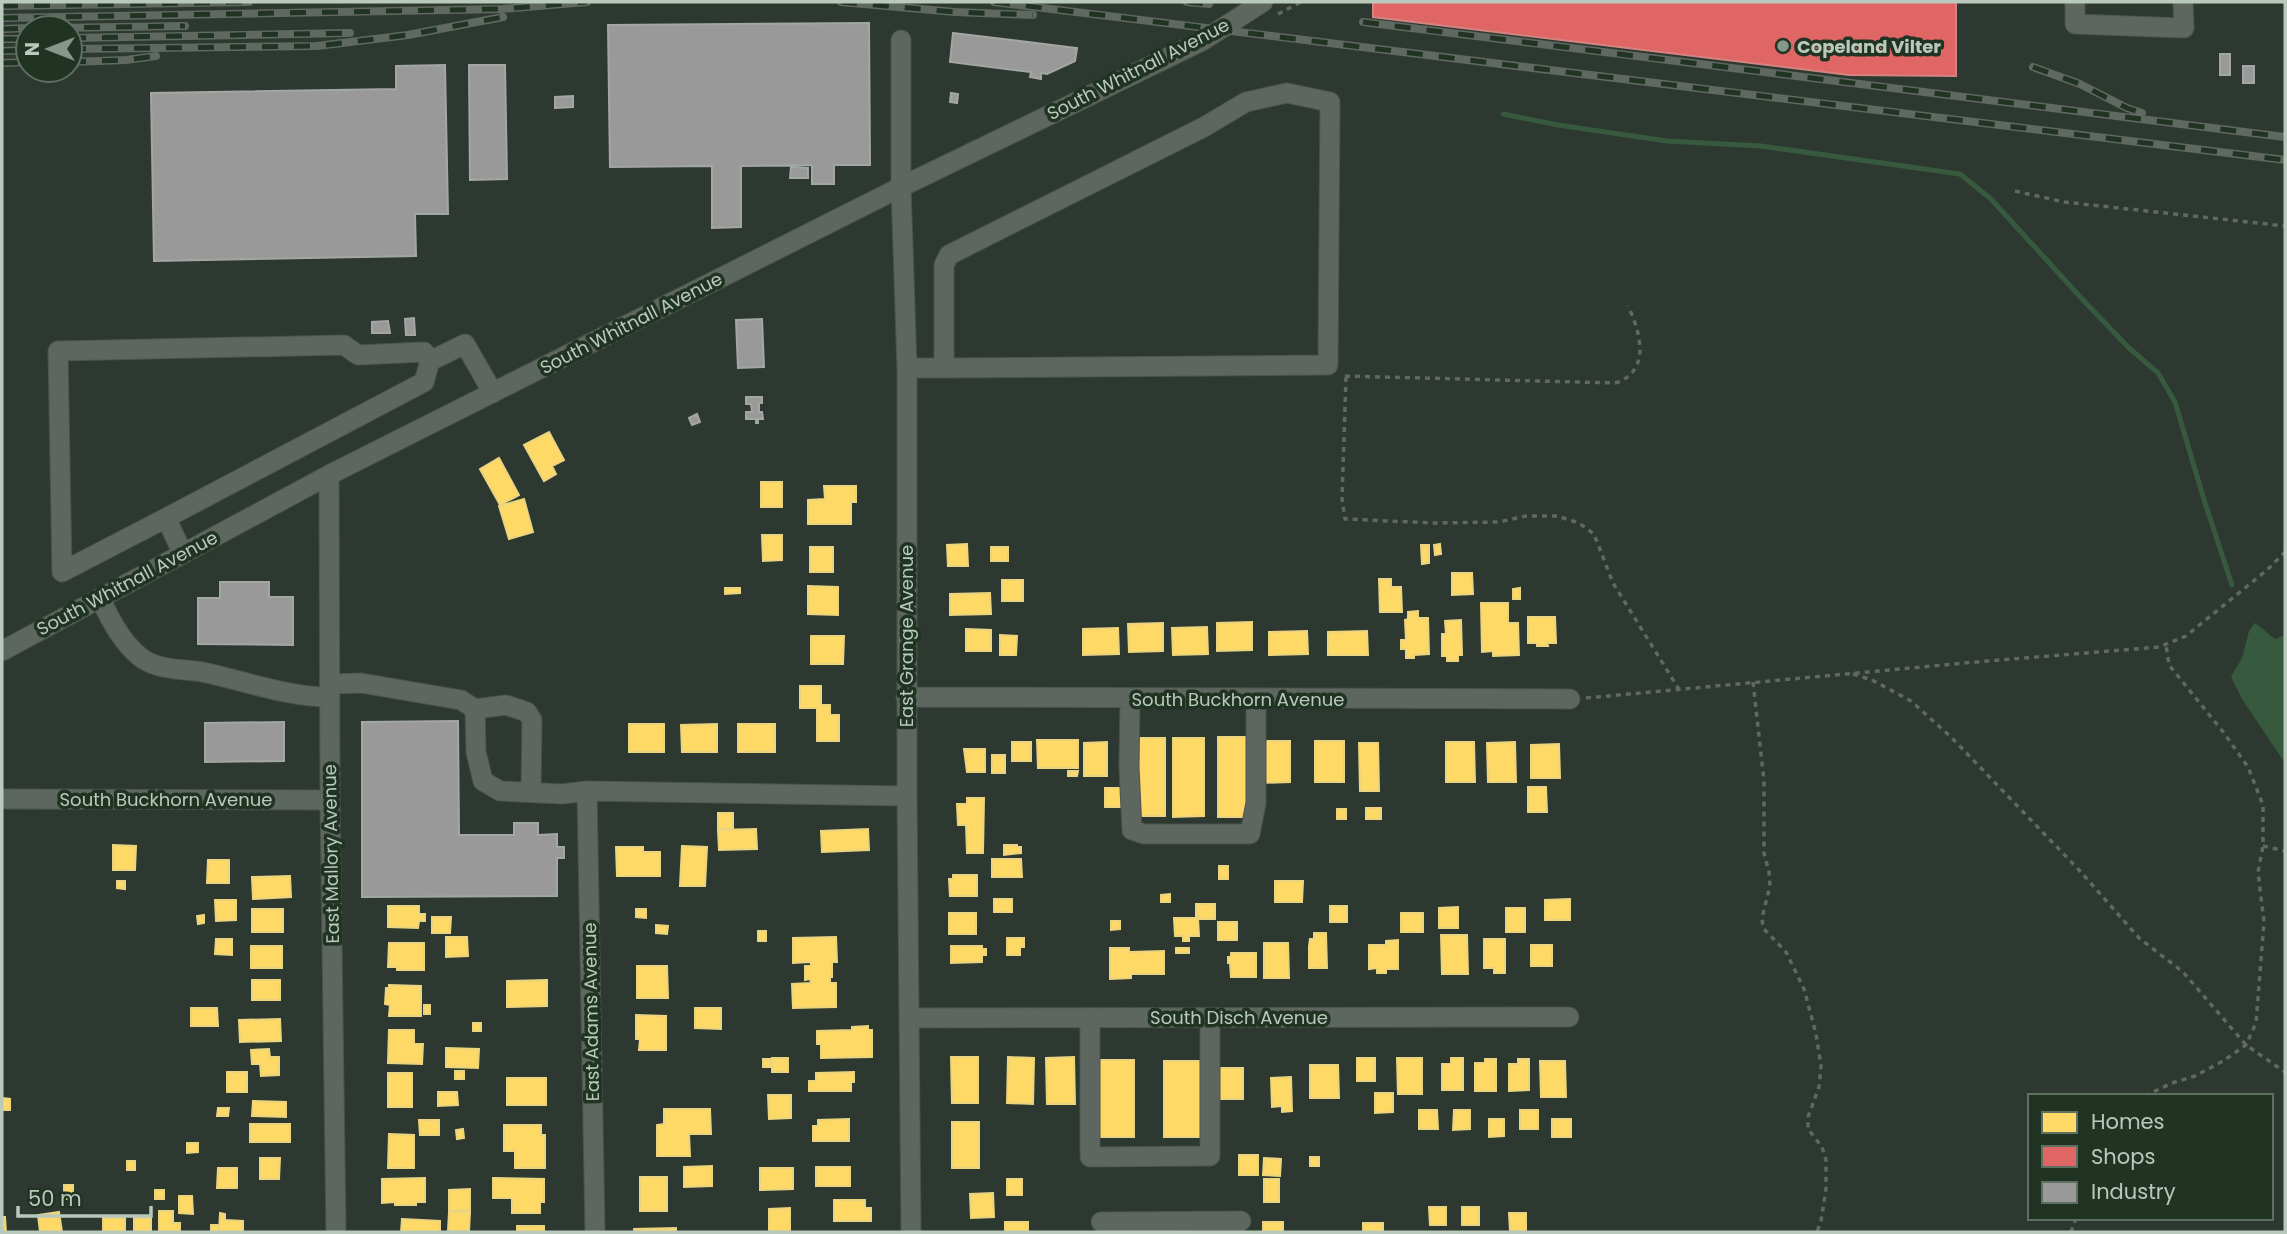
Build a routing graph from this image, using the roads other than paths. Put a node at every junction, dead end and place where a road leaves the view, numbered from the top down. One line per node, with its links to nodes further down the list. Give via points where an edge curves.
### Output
1 (1263, 2): 5 (street, South Whitnall Avenue, via 1202,41)
2 (2075, 2): 3 (street, via 2075,24 2184,28)
3 (2183, 2)
4 (901, 40): 5 (street, East Grange Avenue)
5 (901, 187): 7 (street, East Grange Avenue); 9 (street, South Whitnall Avenue)
6 (430, 361): 9 (street, via 465,345); 11 (street, via 424,382); 11 (street, via 424,352 358,355 344,345 58,351 62,572)
7 (906, 368): 8 (street); 16 (street, East Grange Avenue)
8 (944, 368): 8 (street, via 1328,365 1330,102 1287,93 1246,102 949,255 944,265)
9 (493, 393): 10 (street, South Whitnall Avenue)
10 (329, 475): 12 (street, South Whitnall Avenue); 15 (street, East Mallory Avenue)
11 (166, 518): 12 (street)
12 (183, 554): 13 (street, South Whitnall Avenue)
13 (100, 598): 14 (street, South Whitnall Avenue); 15 (street, via 130,647 156,666 204,672 306,697)
14 (2, 650)
15 (330, 690): 20 (street, via 361,683 461,700); 25 (street, East Mallory Avenue)
16 (906, 698): 17 (street, South Buckhorn Avenue); 23 (street, East Grange Avenue)
17 (1130, 699): 19 (street, South Buckhorn Avenue); 19 (street, via 1132,830 1144,834 1250,834 1256,803)
18 (1570, 699): 19 (street, South Buckhorn Avenue)
19 (1256, 700)
20 (475, 709): 22 (street, via 483,780 500,791); 22 (street, via 506,705 527,712 532,720)
21 (587, 791): 22 (street); 23 (street); 34 (street, East Adams Avenue)
22 (531, 792)
23 (906, 796): 28 (street, East Grange Avenue)
24 (2, 799): 25 (street, South Buckhorn Avenue)
25 (330, 800): 33 (street, East Mallory Avenue)
26 (1210, 1017): 27 (street, South Disch Avenue); 29 (street, South Disch Avenue); 29 (street, via 1210,1156 1090,1157)
27 (1569, 1017)
28 (909, 1018): 29 (street, South Disch Avenue); 35 (street, East Grange Avenue)
29 (1090, 1018)
30 (1241, 1221): 32 (street)
31 (1101, 1222): 32 (street)
32 (1172, 1227)
33 (336, 1232)
34 (595, 1232)
35 (911, 1232)

